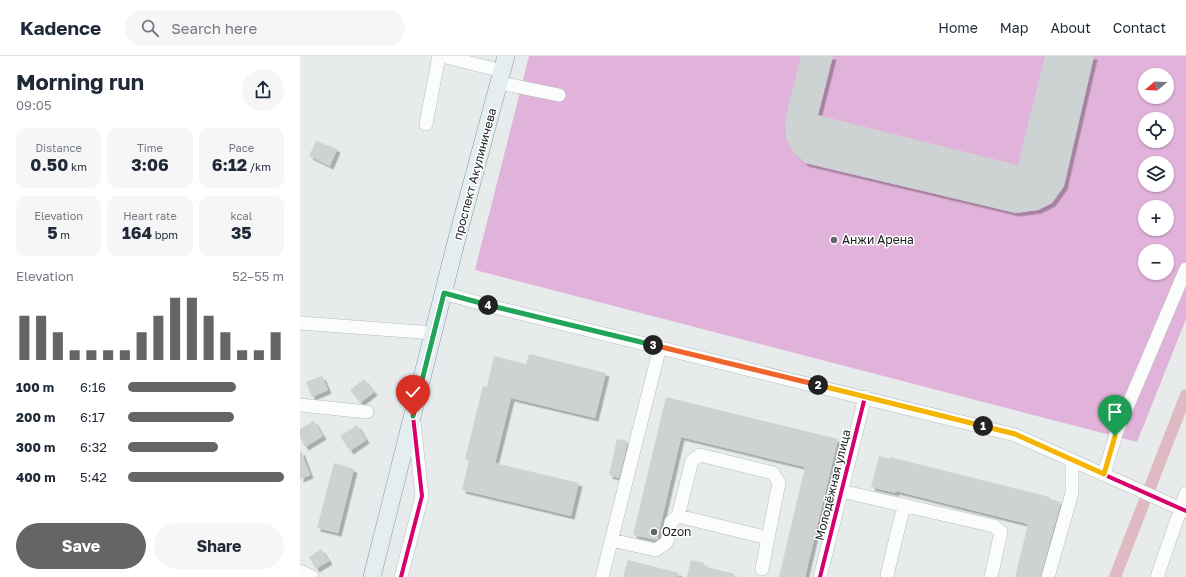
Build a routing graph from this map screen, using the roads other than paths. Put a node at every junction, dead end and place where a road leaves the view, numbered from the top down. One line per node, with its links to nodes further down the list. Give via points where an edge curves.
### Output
1 (440, 56): 2 (street); 4 (street)
2 (503, 70): 3 (street); 6 (main road, проспект Акулиничева)
3 (559, 95)
4 (426, 124)
5 (1186, 269): 15 (street, via 1117,431)
6 (444, 293): 8 (main road, проспект Акулиничева); 9 (street)
7 (300, 325): 8 (street)
8 (434, 333): 13 (main road)
9 (660, 347): 10 (street); 22 (street)
10 (865, 397): 14 (street, via 1015,434); 16 (street, Молодёжная улица)
11 (300, 405): 12 (street)
12 (367, 412)
13 (413, 416): 26 (main road); 27 (street, via 422,496)
14 (1072, 460): 15 (street); 32 (street, via 1072,493)
15 (1104, 474): 19 (street)
16 (841, 491): 18 (street); 29 (street, Молодёжная улица)
17 (1186, 493): 19 (street)
18 (904, 505): 30 (street); 31 (street, via 994,526 1001,532)
19 (1183, 509): 33 (street)
20 (678, 516): 21 (street); 21 (street, via 692,461 700,455 773,473 779,483); 22 (street, via 671,522 667,542 656,550)
21 (768, 538): 23 (street)
22 (611, 540): 28 (street)
23 (762, 569)
24 (300, 571): 25 (street)
25 (312, 577)
26 (372, 577)
27 (401, 577)
28 (602, 577)
29 (820, 577)
30 (888, 577)
31 (991, 577)
32 (1048, 577)
33 (1158, 577)

